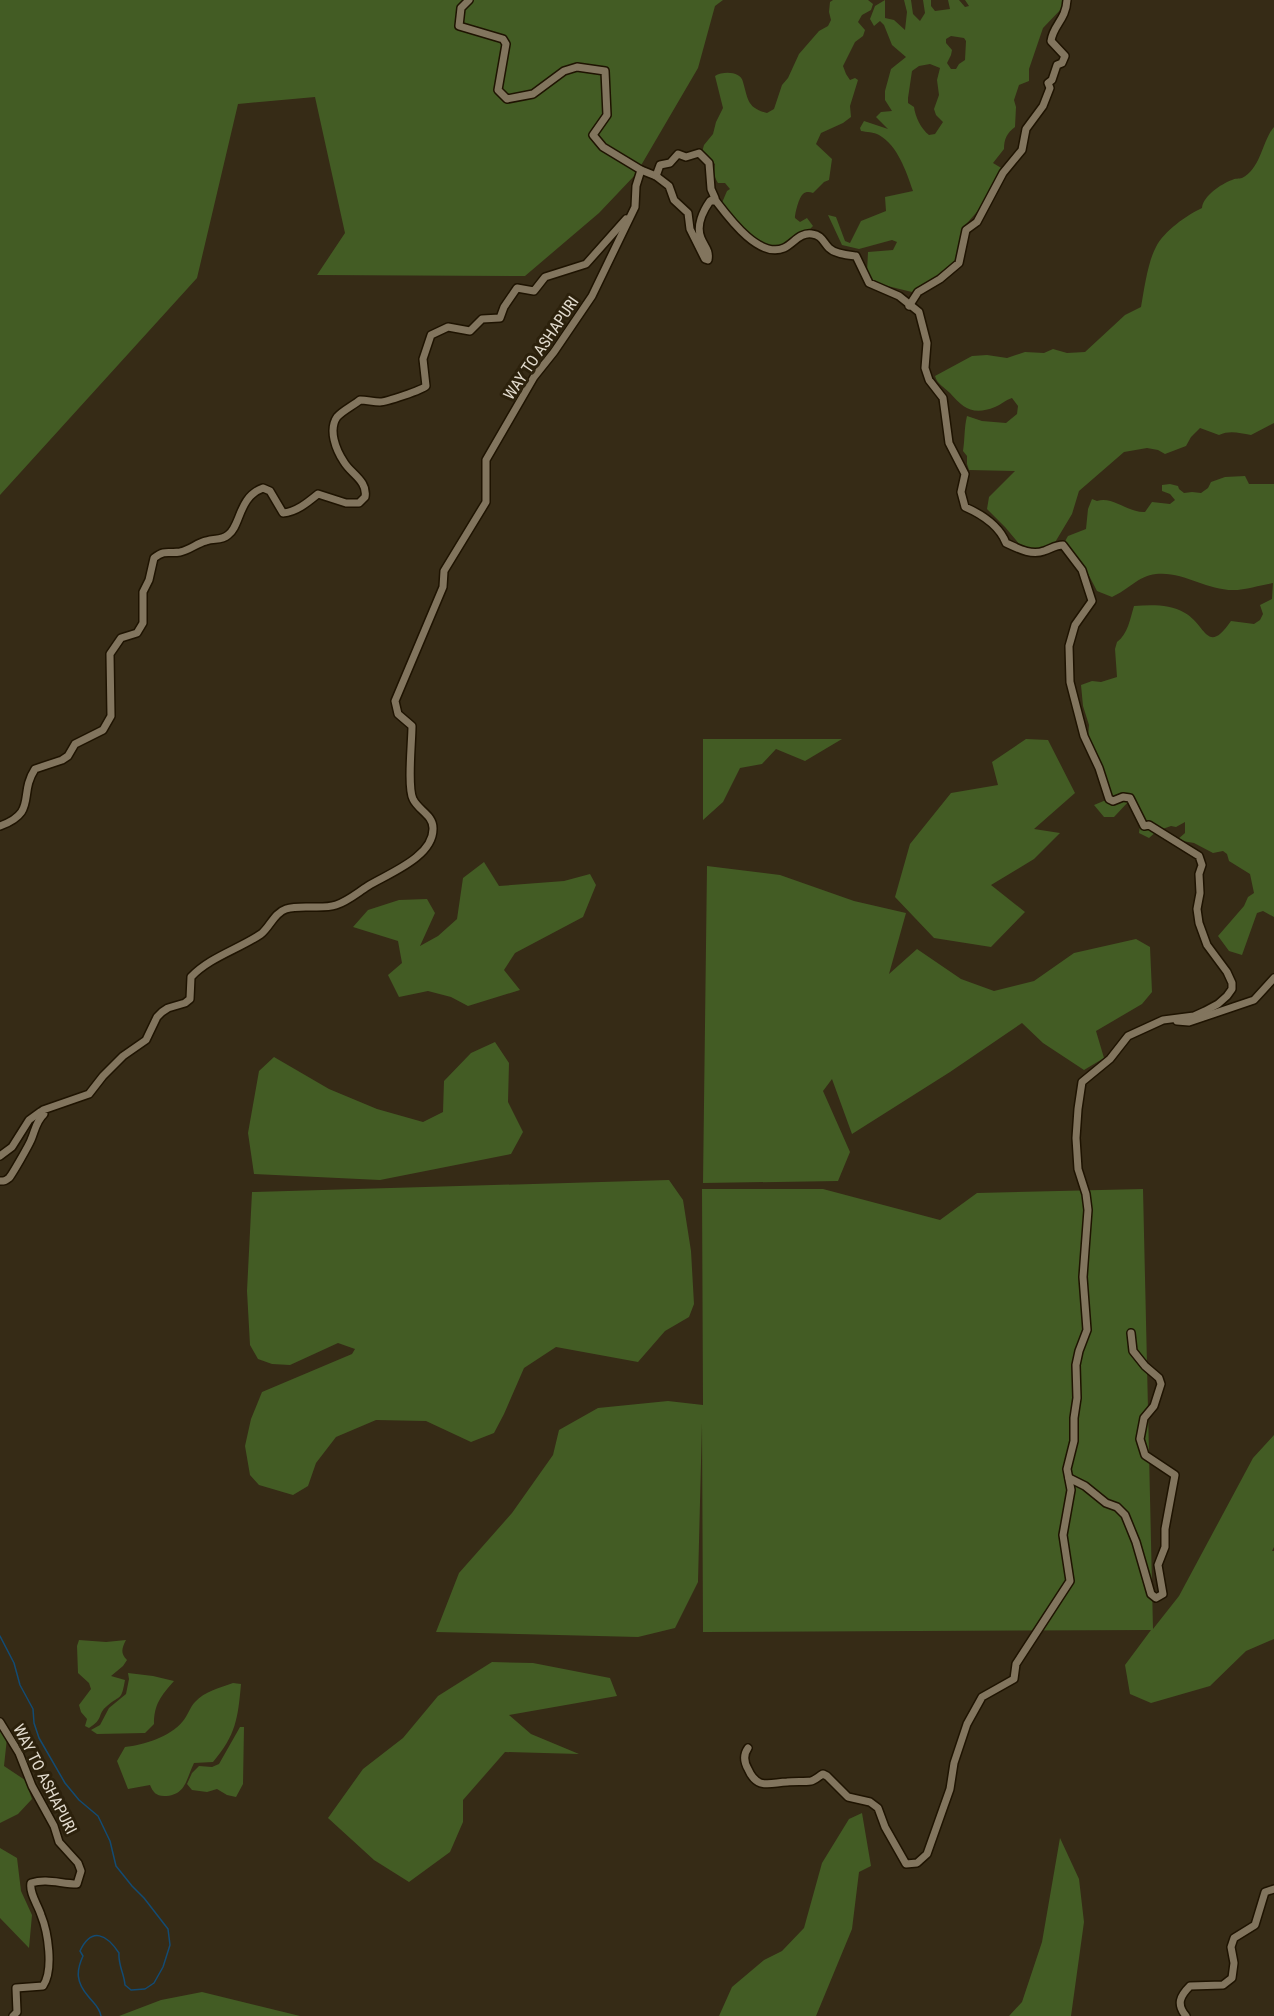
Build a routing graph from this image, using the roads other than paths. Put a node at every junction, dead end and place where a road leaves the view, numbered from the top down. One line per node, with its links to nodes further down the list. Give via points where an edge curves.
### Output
1 (469, 0): 3 (street, via 461,8 459,26 503,39 506,44 498,90 507,99 533,94 564,71 578,67 605,71 607,115 593,135 603,147)
2 (1067, 0): 7 (street, via 1066,12 1052,33 1051,42 1065,56 1048,83 1050,88 1043,106 1026,129 1022,150 1003,173 977,222 966,230 959,263 918,292)
3 (641, 170): 4 (street); 6 (street, WAY TO ASHAPURI)
4 (656, 176): 5 (street, via 660,165 670,163 678,154 686,157 699,153 709,163 715,198); 5 (street, via 669,186 674,200 688,213 690,229 708,260 699,230 705,208)
5 (712, 200): 7 (street, via 758,246 781,249 811,233 821,237 829,249 856,256 869,283 899,296)
6 (635, 207): 8 (street, via 586,264 545,277 534,291 516,288 500,318 483,320 470,331 448,327 431,335 423,359 426,386 421,391 383,402 360,400 337,418 332,435 344,463 363,483 366,492 359,503 318,494 303,506 283,513 270,491 263,488 242,507 232,533 180,552 164,551 154,558 143,592 143,624 137,633 122,638 110,654 111,716 103,730 75,744 62,760 35,769 20,816); 11 (street, WAY TO ASHAPURI, via 592,296 534,377 486,460 486,502 444,571 443,587 395,701 398,714 412,726 412,799 431,819 434,829 429,843 400,870 348,900 335,905 286,909 271,920 263,933 196,972 191,977 190,999 162,1012 146,1040 123,1056 88,1094)
7 (909, 306): 10 (street, via 919,312 927,343 925,368 943,398 949,443 965,474 961,492 965,507 988,520 1006,543 1020,550 1036,553 1063,545 1082,570 1092,601 1075,625 1069,646 1070,682 1084,736 1108,799 1130,798 1144,826 1149,825 1199,856 1199,923 1207,945 1227,972 1232,989 1218,1004 1194,1016)
8 (0, 826)
9 (1274, 978): 10 (street, via 1254,1000 1190,1022)
10 (1168, 1020): 15 (street, via 1128,1036 1110,1059 1082,1082 1080,1090 1076,1138 1078,1169 1088,1210 1083,1277 1087,1330 1076,1365 1077,1398)
11 (43, 1110): 12 (street, via 29,1120 12,1147); 13 (street, via 14,1173)
12 (0, 1156)
13 (0, 1181)
14 (1131, 1333): 15 (street, via 1133,1351 1161,1384 1154,1406 1144,1418 1140,1439 1146,1455 1175,1475 1165,1547 1158,1565 1163,1594 1156,1598 1151,1594 1125,1515)
15 (1069, 1478): 17 (street, via 1071,1490 1064,1535 1070,1581 1016,1664 1014,1679 982,1697 966,1724 950,1789 927,1854 917,1863 906,1863 878,1808 870,1802 851,1799 823,1774 812,1781 762,1784 752,1779 745,1762)
16 (0, 1722): 19 (street, WAY TO ASHAPURI, via 19,1753 59,1842 81,1871 77,1884 40,1880 31,1883 46,1932 46,1980 43,1986 16,1988)
17 (748, 1748)
18 (1274, 1889): 20 (street, via 1265,1892 1255,1924 1234,1938 1232,1978 1223,1984 1190,1986 1180,2002)
19 (13, 2016)
20 (1186, 2016)

